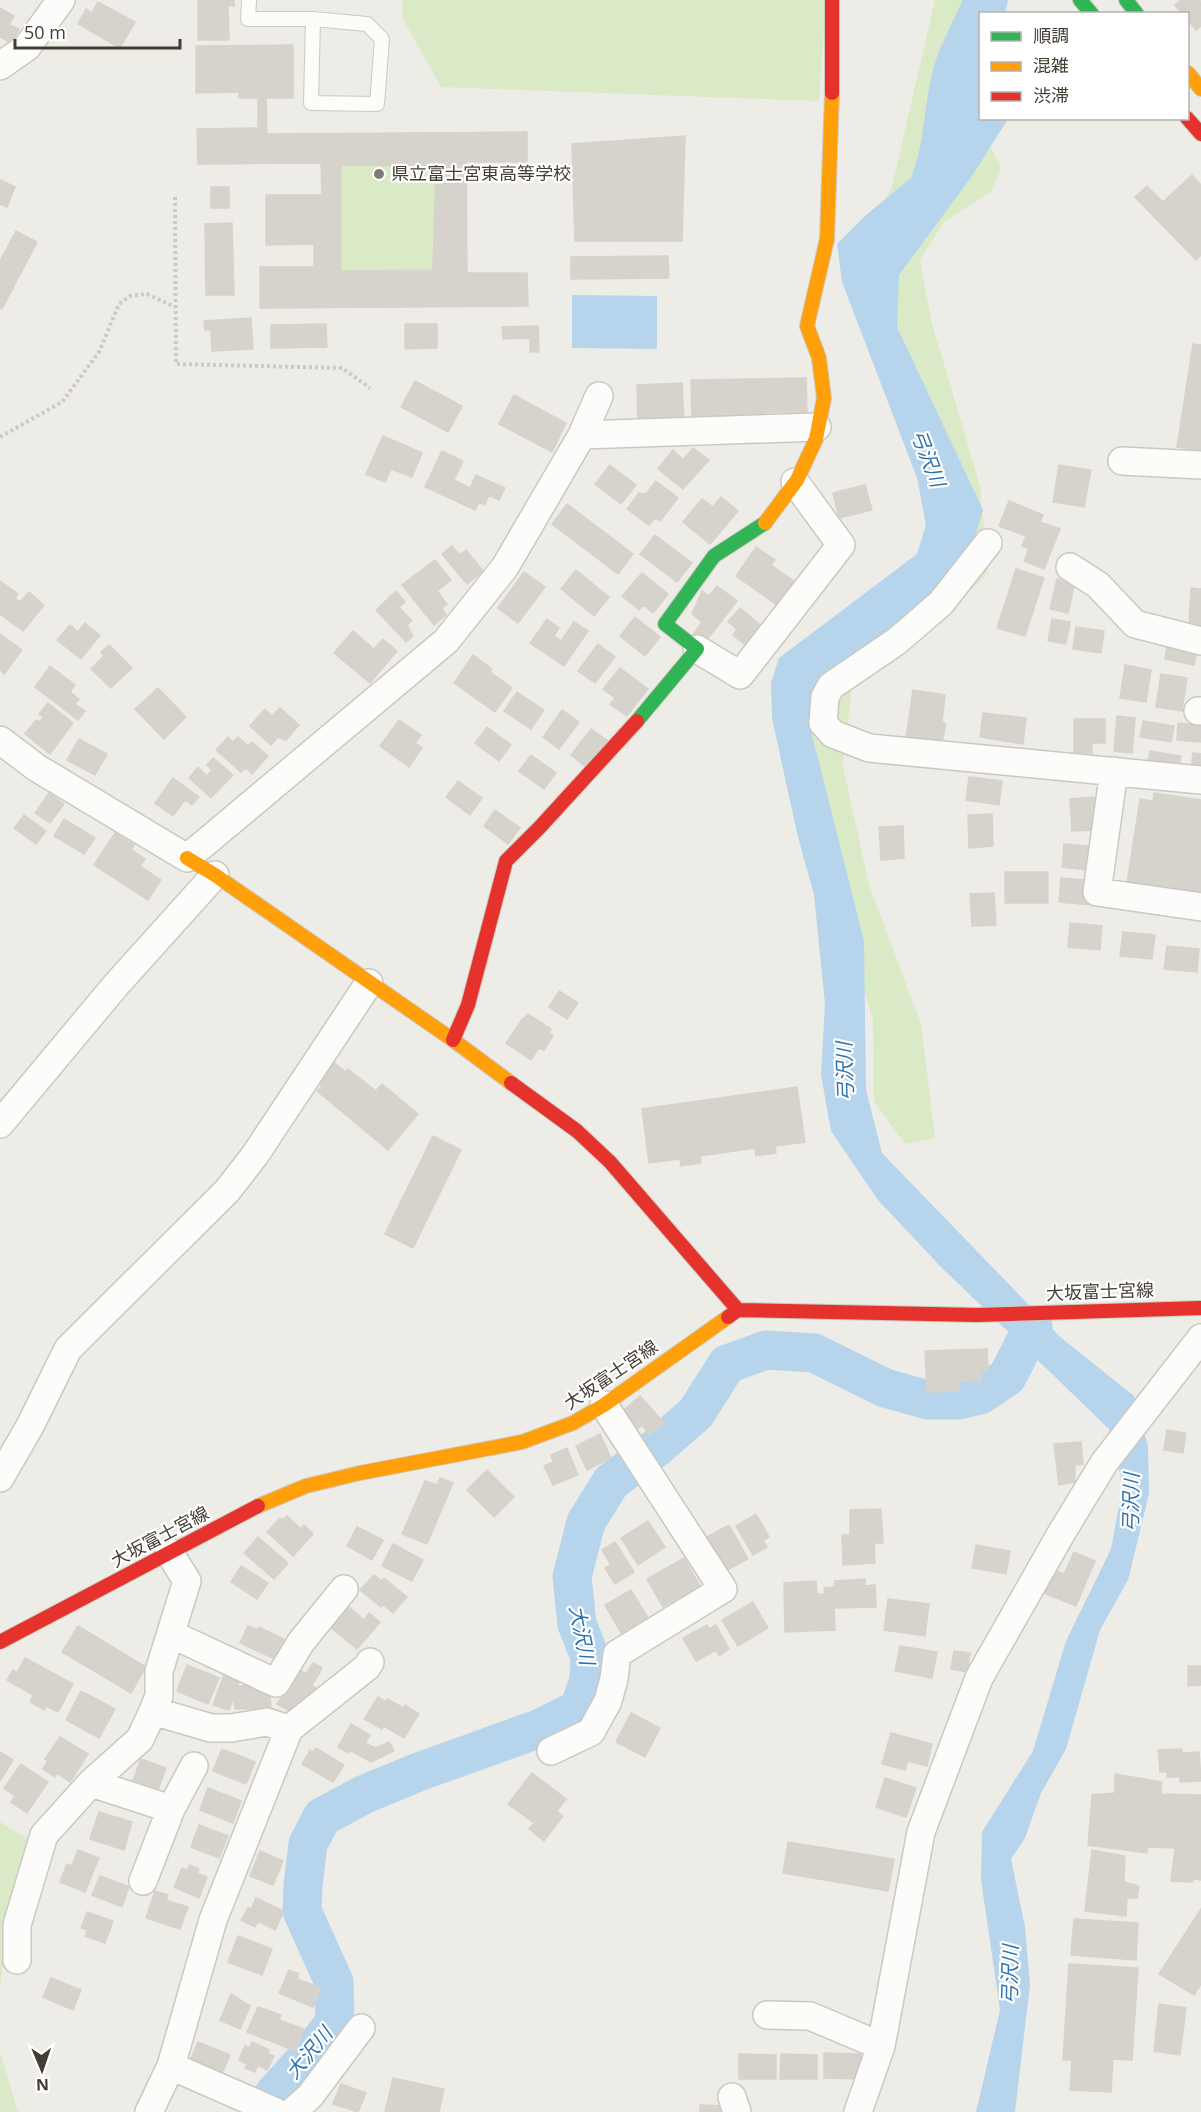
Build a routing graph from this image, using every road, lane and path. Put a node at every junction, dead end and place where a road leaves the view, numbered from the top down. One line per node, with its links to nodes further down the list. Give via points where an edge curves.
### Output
1 (249, 0): 8 (lane, via 248,19)
2 (832, 0): 18 (main road, via 827,239 807,326 819,358 824,398)
3 (1080, 0): 6 (main road)
4 (1126, 0): 7 (main road)
5 (50, 4): 9 (street, via 27,47)
6 (1090, 12)
7 (1135, 12)
8 (313, 19): 8 (lane, via 367,24 382,39 377,104 311,103)
9 (0, 66)
10 (1189, 74): 11 (main road)
11 (1201, 88)
12 (1189, 120): 13 (main road)
13 (1201, 134)
14 (175, 197): 15 (path)
15 (176, 307): 16 (path, via 176,364 342,368); 20 (path, via 147,294 130,296 119,304 99,352 62,402)
16 (370, 388)
17 (599, 396): 19 (street)
18 (817, 427): 19 (street); 23 (main road, via 816,439)
19 (582, 435): 31 (street, via 505,567 446,640)
20 (0, 437)
21 (1122, 460): 22 (street)
22 (1201, 465)
23 (795, 482): 27 (main road, via 764,525 714,556 665,624); 27 (street, via 841,545 740,675)
24 (988, 543): 29 (street, via 941,603 897,641 831,686 825,697 823,723 833,734 869,748)
25 (1070, 567): 26 (street, via 1098,585 1135,624)
26 (1201, 641)
27 (698, 649): 35 (main road, via 619,742 506,861 468,1005)
28 (0, 740): 31 (street, via 37,768)
29 (1114, 771): 30 (street); 33 (street, via 1097,892)
30 (1201, 780)
31 (187, 858): 32 (main road)
32 (214, 875): 34 (main road); 36 (street)
33 (1201, 907)
34 (369, 983): 35 (main road); 41 (street, via 227,1191 68,1349)
35 (453, 1040): 38 (main road, via 577,1131 610,1162)
36 (0, 1124)
37 (1201, 1308): 38 (main road, 大坂富士宮線, via 977,1315)
38 (738, 1310): 40 (main road, 大坂富士宮線)
39 (1201, 1338): 57 (street, via 1104,1463 979,1678 921,1832)
40 (604, 1405): 42 (main road, 大坂富士宮線, via 573,1423 522,1442 306,1486); 49 (street, via 723,1589 617,1654 608,1701 591,1732)
41 (0, 1478)
42 (169, 1552): 44 (street, via 187,1581); 45 (main road, 大坂富士宮線)
43 (344, 1589): 44 (street, via 301,1642 276,1683)
44 (171, 1634): 47 (street, via 159,1671 159,1696)
45 (0, 1642)
46 (370, 1662): 48 (street)
47 (153, 1711): 48 (street, via 211,1728 267,1722); 51 (street, via 140,1739)
48 (289, 1729): 58 (street, via 213,1920)
49 (551, 1751)
50 (194, 1766): 52 (street)
51 (91, 1783): 52 (street); 54 (street, via 44,1835 17,1926)
52 (171, 1809): 53 (street)
53 (143, 1881)
54 (17, 1959)
55 (767, 2015): 57 (street, via 810,2016)
56 (362, 2028): 61 (street, via 310,2096)
57 (881, 2046): 62 (street)
58 (171, 2066): 59 (street); 60 (street)
59 (265, 2107)
60 (149, 2112)
61 (292, 2112)
62 (858, 2112)

